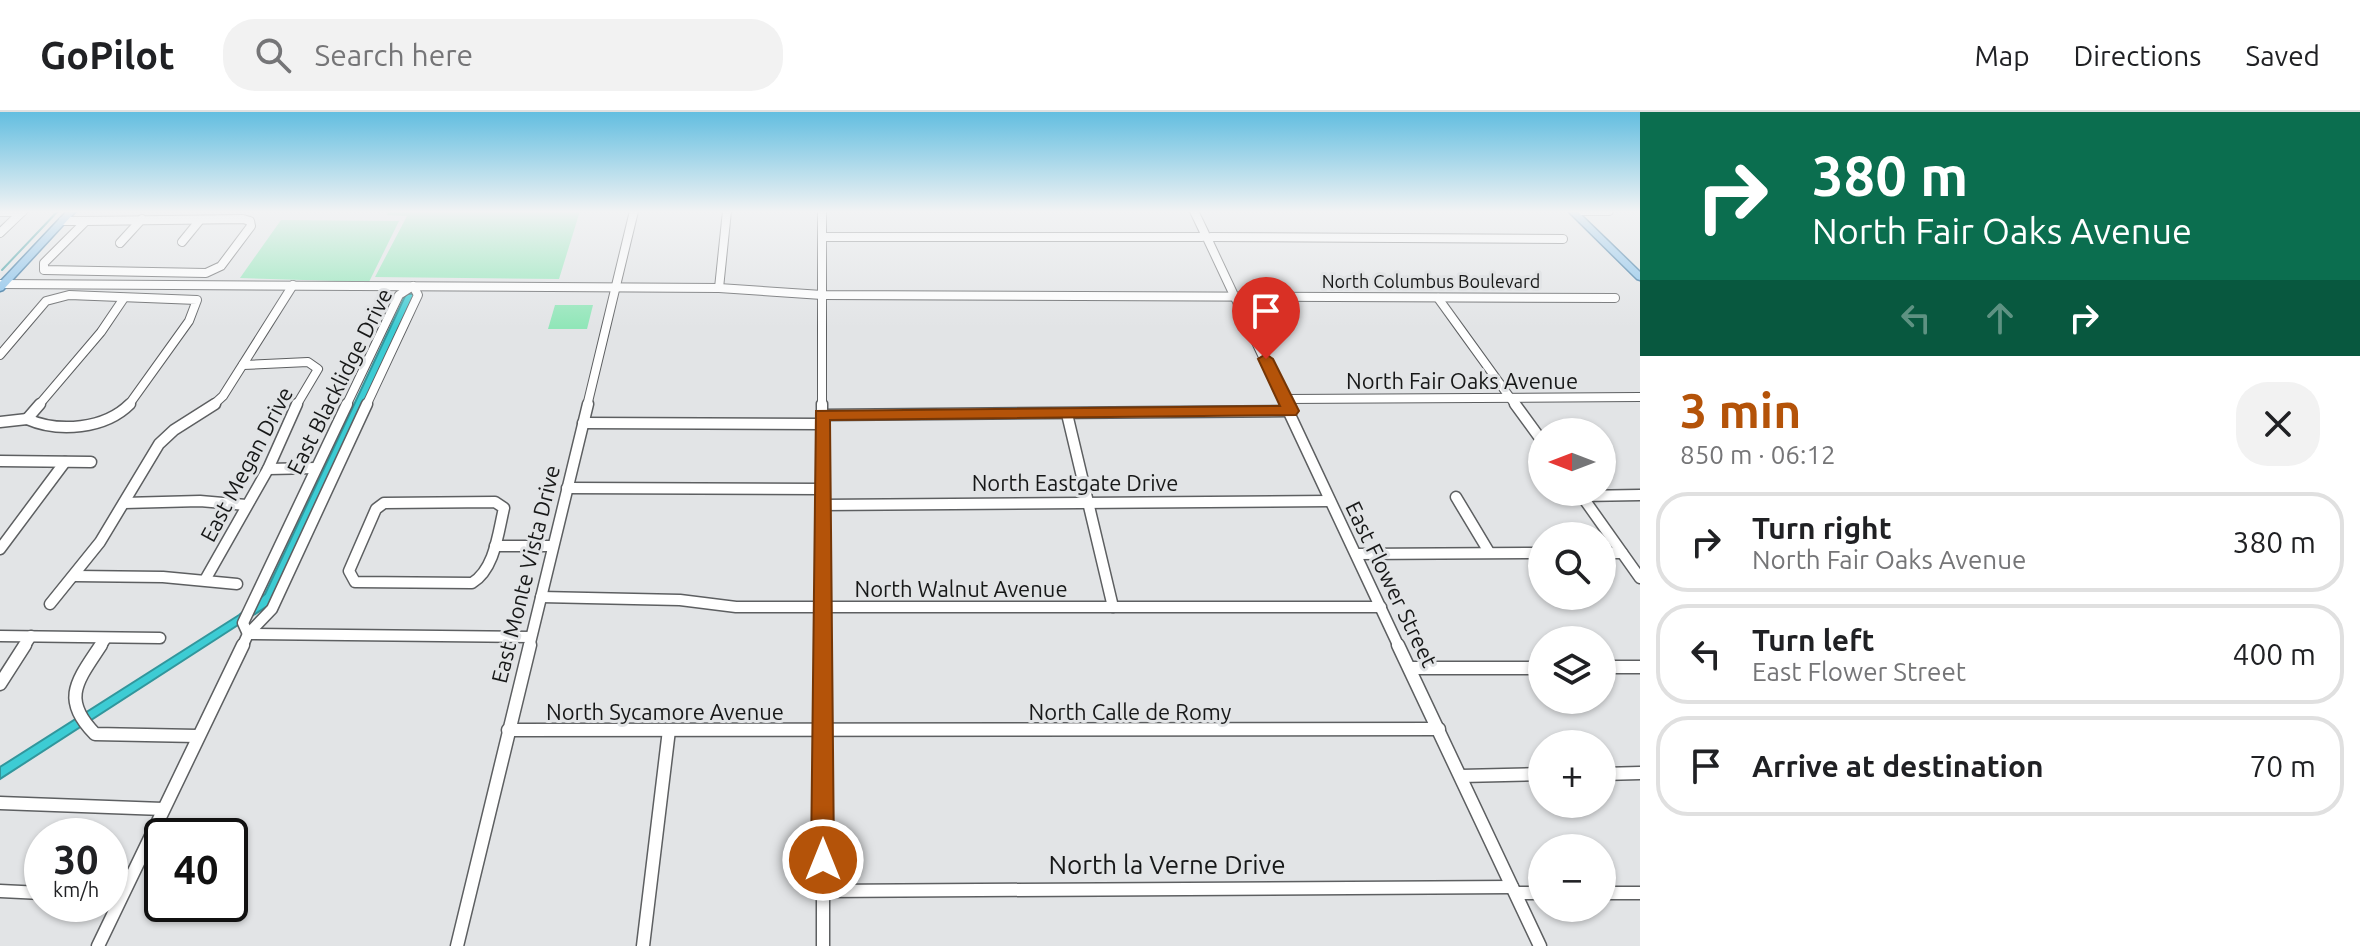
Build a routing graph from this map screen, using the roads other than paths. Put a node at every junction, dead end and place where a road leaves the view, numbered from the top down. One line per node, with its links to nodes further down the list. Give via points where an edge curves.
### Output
1 (35, 250): 15 (main road)
2 (57, 250): 11 (street, via 44,270)
3 (232, 250): 11 (street, via 215,271)
4 (624, 250): 18 (street, East Monte Vista Drive)
5 (723, 250): 19 (street)
6 (822, 250): 20 (street)
7 (1213, 250): 21 (street, East Flower Street)
8 (1612, 250): 12 (main road)
9 (1619, 250): 10 (main road)
10 (1640, 270)
11 (130, 273): 13 (street)
12 (1640, 277)
13 (120, 283): 14 (street, North Columbus Boulevard); 15 (street, North Columbus Boulevard)
14 (210, 284): 16 (street, North Columbus Boulevard); 25 (street)
15 (1, 285)
16 (293, 285): 17 (street, North Columbus Boulevard); 27 (street)
17 (413, 286): 18 (street, North Columbus Boulevard); 41 (street, East Blacklidge Drive, via 399,295); 71 (street, East Blacklidge Drive, via 418,295 272,609)
18 (615, 287): 19 (street, North Columbus Boulevard); 37 (street, East Monte Vista Drive)
19 (719, 288): 20 (street, North Columbus Boulevard)
20 (822, 295): 21 (street, North Columbus Boulevard); 34 (street)
21 (1236, 296): 23 (street, North Columbus Boulevard); 29 (street, East Flower Street)
22 (124, 298): 25 (street); 26 (street, via 50,299); 33 (street)
23 (1438, 298): 24 (street, North Columbus Boulevard); 30 (street)
24 (1615, 298)
25 (196, 299): 33 (street, via 189,321 116,418 94,427)
26 (1, 352)
27 (243, 365): 42 (street, East Megan Drive, via 316,366 317,374 294,408); 50 (street, via 213,407 161,442)
28 (1640, 397): 30 (street, North Fair Oaks Avenue)
29 (1284, 399): 30 (street, North Fair Oaks Avenue); 31 (street, East Flower Street)
30 (1511, 399): 36 (street)
31 (1290, 411): 32 (street); 48 (street, East Flower Street)
32 (1067, 414): 34 (street); 49 (street)
33 (27, 419): 35 (street)
34 (822, 419): 37 (street); 44 (street)
35 (0, 422)
36 (1528, 422)
37 (583, 423): 43 (street, East Monte Vista Drive)
38 (0, 461): 39 (street)
39 (65, 462): 40 (street); 56 (street)
40 (91, 462)
41 (316, 468): 42 (street); 71 (street, East Blacklidge Drive, via 256,595)
42 (268, 469): 51 (street, East Megan Drive)
43 (567, 488): 44 (street); 55 (street, East Monte Vista Drive)
44 (821, 489): 52 (street)
45 (1616, 495): 46 (street)
46 (1640, 495)
47 (1456, 497): 57 (street)
48 (1330, 501): 49 (street, North Eastgate Drive); 61 (street, East Flower Street)
49 (1089, 502): 52 (street, North Eastgate Drive); 68 (street)
50 (124, 503): 51 (street); 62 (street)
51 (246, 505): 64 (street, East Megan Drive)
52 (821, 505): 70 (street)
53 (1589, 506): 60 (street)
54 (495, 546): 54 (street, via 484,576 472,583 355,582 349,571 376,509 384,503 495,502 504,508); 55 (street)
55 (553, 546): 66 (street, East Monte Vista Drive)
56 (0, 549)
57 (1489, 552): 58 (street); 61 (street)
58 (1528, 553)
59 (1616, 553): 60 (street)
60 (1622, 553): 63 (street)
61 (1356, 554): 69 (street, East Flower Street)
62 (75, 576): 64 (street); 67 (street)
63 (1640, 578)
64 (205, 580): 65 (street)
65 (237, 584)
66 (541, 597): 70 (street, North Walnut Avenue); 74 (street, East Monte Vista Drive)
67 (50, 604)
68 (1113, 607): 69 (street, North Walnut Avenue); 70 (street, North Walnut Avenue)
69 (1381, 607): 79 (street, East Flower Street)
70 (821, 608): 85 (street)
71 (246, 628): 74 (street); 86 (street, East Blacklidge Drive)
72 (0, 636): 73 (street)
73 (31, 636): 75 (street); 81 (street)
74 (530, 637): 83 (street, East Monte Vista Drive)
75 (106, 638): 76 (street); 86 (street, via 71,699 87,728 95,734)
76 (160, 638)
77 (1616, 667): 78 (street)
78 (1640, 667)
79 (1410, 668): 80 (street); 82 (street, East Flower Street)
80 (1528, 668)
81 (0, 684)
82 (1439, 729): 85 (street, North Calle de Romy); 90 (street, East Flower Street)
83 (508, 730): 84 (street, North Sycamore Avenue); 103 (street, East Monte Vista Drive)
84 (669, 730): 85 (street, North Sycamore Avenue); 104 (street)
85 (822, 732): 96 (street)
86 (197, 736): 92 (street, East Blacklidge Drive)
87 (1640, 773): 89 (street)
88 (1528, 774): 90 (street)
89 (1616, 774)
90 (1461, 776): 94 (street, East Flower Street)
91 (0, 803): 92 (street)
92 (163, 809): 93 (street, East Blacklidge Drive)
93 (128, 874)
94 (1514, 890): 96 (street, North la Verne Drive); 98 (street, North la Verne Drive); 106 (street, East Flower Street)
95 (0, 891): 97 (street)
96 (823, 891): 105 (street)
97 (24, 892)
98 (1528, 892)
99 (1616, 893): 100 (street)
100 (1640, 893)
101 (107, 922): 102 (street, East Blacklidge Drive)
102 (98, 946)
103 (457, 946)
104 (643, 946)
105 (823, 946)
106 (1540, 946)

